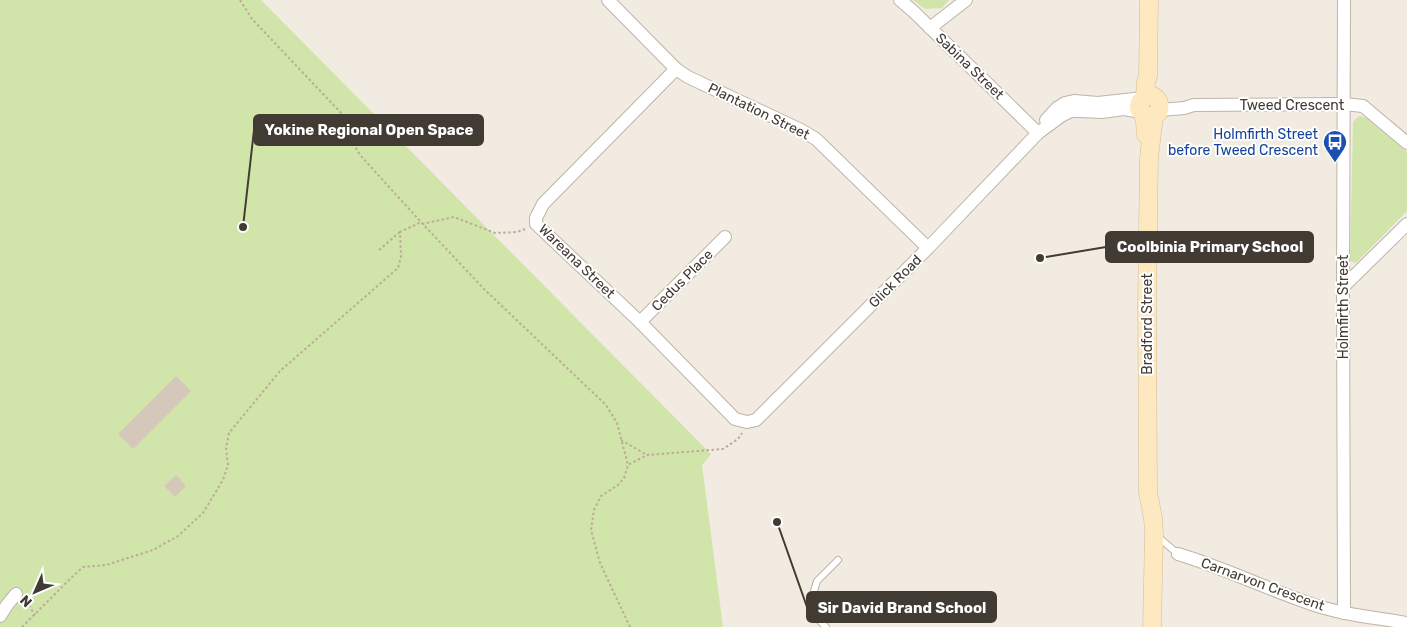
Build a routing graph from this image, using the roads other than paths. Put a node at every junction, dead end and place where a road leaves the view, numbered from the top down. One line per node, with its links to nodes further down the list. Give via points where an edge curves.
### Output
1 (900, 0): 6 (street, Sabina Street)
2 (966, 0): 6 (street)
3 (1148, 0): 9 (street, Bradford Street, via 1146,82)
4 (1344, 0): 8 (street, Holmfirth Street)
5 (611, 1): 7 (street, Plantation Street)
6 (930, 28): 10 (street, Sabina Street)
7 (676, 69): 14 (street, Plantation Street, via 816,139); 16 (street, Wareana Street, via 543,204 536,218 536,224)
8 (1344, 104): 9 (street, Tweed Crescent, via 1194,105 1183,102); 11 (street, Tweed Crescent, via 1362,106); 15 (street, Holmfirth Street)
9 (1150, 106): 10 (street, Glick Road, via 1071,112); 18 (street, Bradford Street)
10 (1038, 133): 14 (street, Glick Road)
11 (1407, 144)
12 (1407, 224): 15 (street)
13 (725, 237): 16 (street, Cedus Place)
14 (928, 248): 17 (street, Glick Road, via 756,420)
15 (1342, 287): 23 (street, Holmfirth Street)
16 (640, 322): 17 (street, Wareana Street, via 736,418)
17 (748, 422)
18 (1148, 492): 19 (street, Bradford Street); 27 (street, Bradford Street, via 1142,518)
19 (1154, 534): 20 (lane); 28 (street, Bradford Street)
20 (1178, 554): 23 (street, Carnarvon Crescent, via 1304,602)
21 (838, 560): 26 (lane, via 817,581 811,601)
22 (21, 598): 24 (street, via 7,604)
23 (1344, 613): 25 (street, Carnarvon Crescent)
24 (0, 616)
25 (1407, 623)
26 (826, 627)
27 (1142, 627)
28 (1152, 627)

